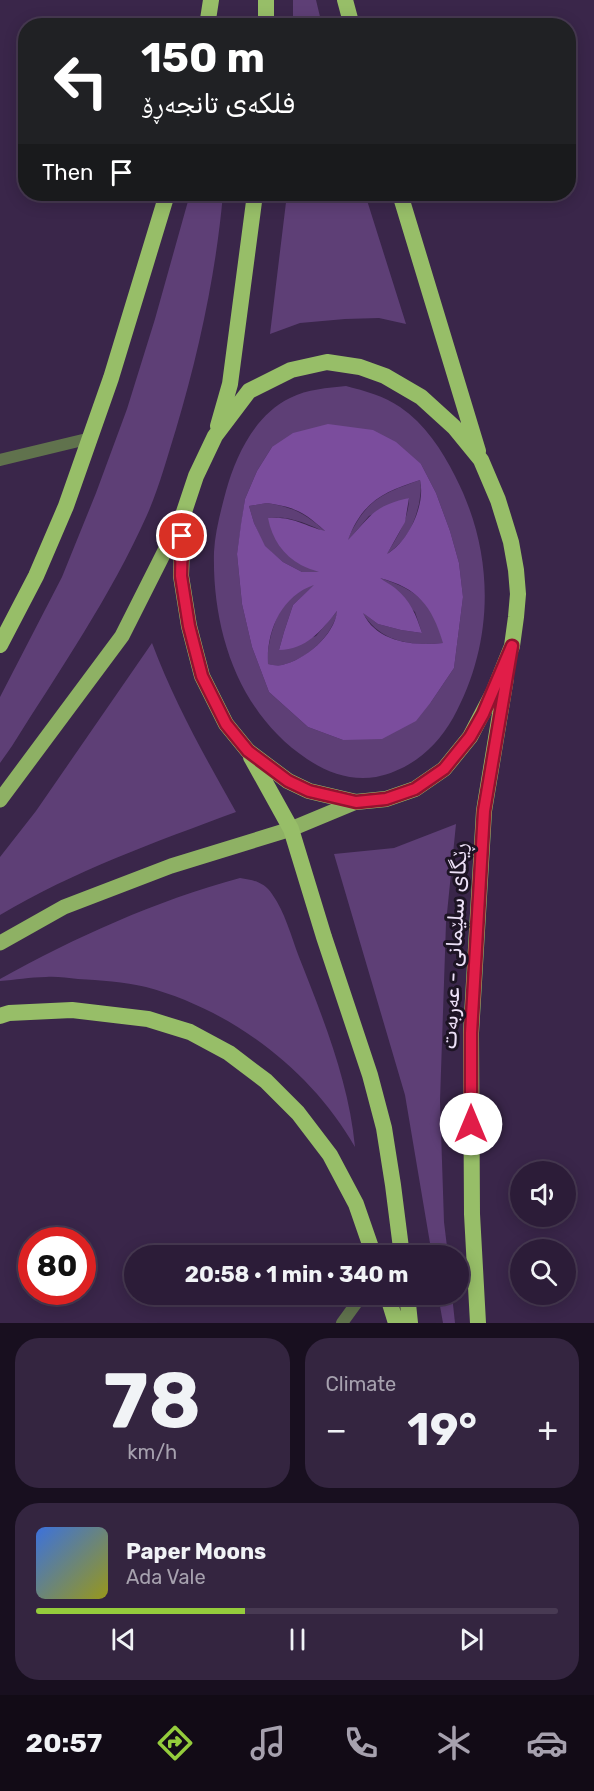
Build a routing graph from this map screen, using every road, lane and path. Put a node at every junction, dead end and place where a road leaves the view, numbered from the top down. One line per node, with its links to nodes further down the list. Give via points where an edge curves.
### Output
1 (211, 0): 4 (highway)
2 (266, 0): 5 (highway)
3 (345, 0): 6 (highway)
4 (208, 18)
5 (266, 18)
6 (350, 18)
7 (165, 201): 11 (highway)
8 (254, 201): 10 (highway, via 230,384)
9 (402, 201): 13 (highway)
10 (215, 436): 13 (highway, via 249,392 291,370 327,363 360,367 385,376 421,397 454,427); 14 (highway)
11 (91, 438): 12 (lane); 15 (highway, via 36,576)
12 (0, 460)
13 (481, 460): 16 (highway, via 498,500 516,570 518,594)
14 (183, 515): 17 (highway, via 181,576 202,676 226,724); 18 (main road, via 122,636)
15 (0, 645)
16 (512, 646): 19 (highway, via 483,714 444,769 415,789 386,799); 31 (highway, ڕێگای سلێمانی - عەربەت, via 484,811 471,1033 472,1214)
17 (248, 751): 19 (highway, via 288,781 309,791); 20 (highway)
18 (0, 800)
19 (356, 802): 20 (main road)
20 (291, 829): 21 (main road, via 171,866 64,907); 24 (highway, via 384,1128)
21 (0, 943)
22 (0, 1016): 23 (highway, via 72,1010 148,1019 190,1032 229,1053 266,1081 298,1113 330,1155 356,1204)
23 (370, 1245)
24 (401, 1245)
25 (355, 1305): 28 (lane)
26 (390, 1305): 29 (highway)
27 (408, 1305): 30 (highway)
28 (342, 1323)
29 (396, 1323)
30 (410, 1323)
31 (478, 1323)

